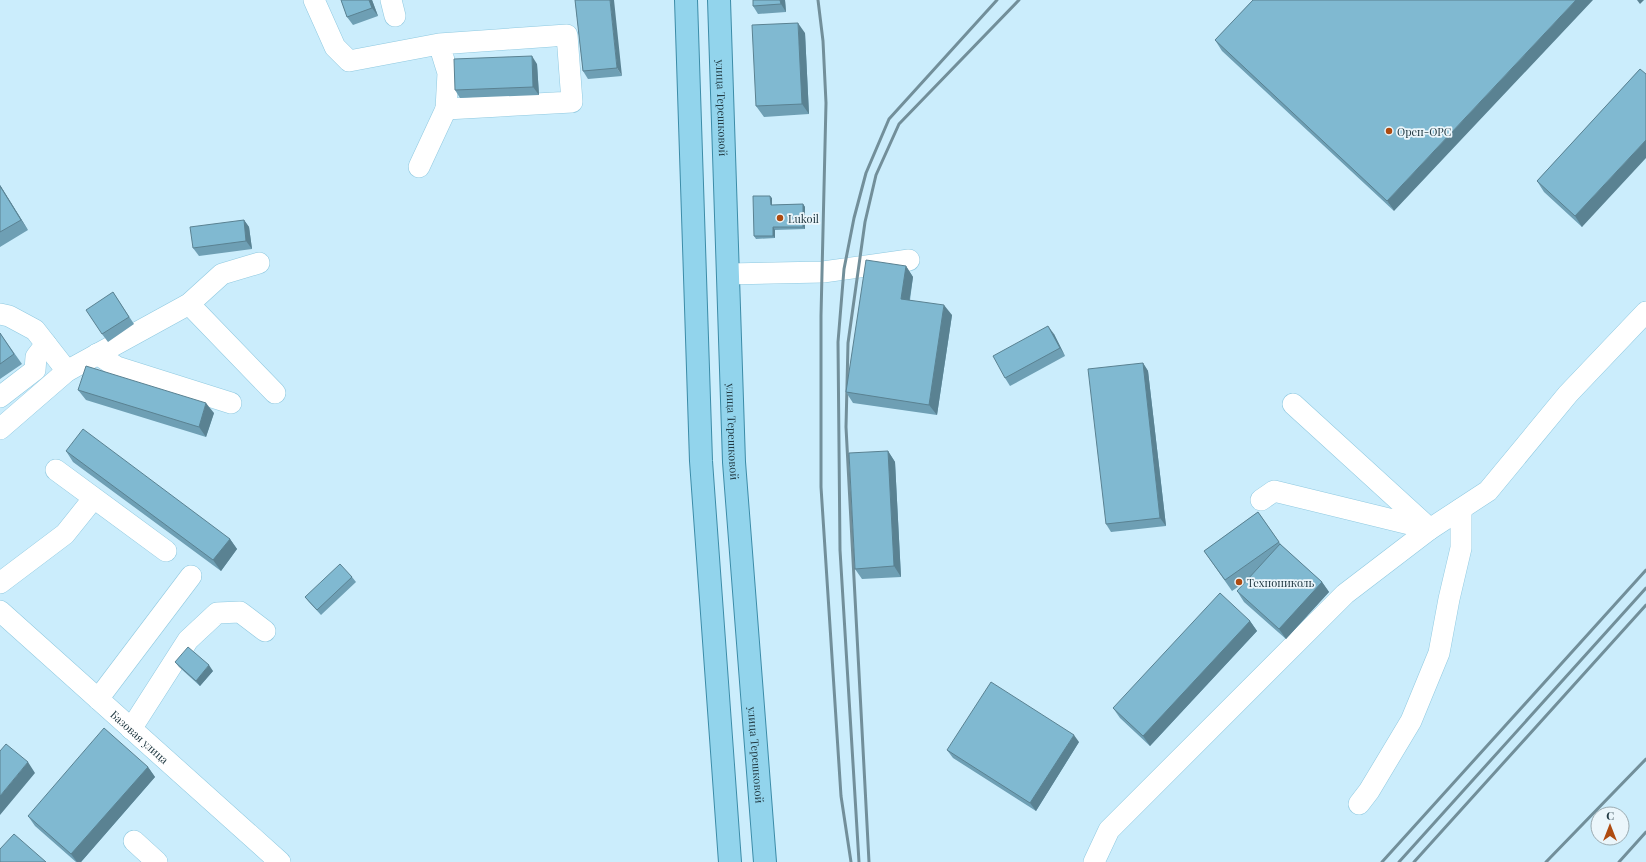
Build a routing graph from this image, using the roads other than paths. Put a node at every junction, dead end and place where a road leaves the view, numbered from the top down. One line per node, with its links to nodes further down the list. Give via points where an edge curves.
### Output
1 (314, 0): 4 (street, via 335,48 349,61)
2 (686, 0): 10 (main road)
3 (719, 0): 9 (main road, улица Терешковой)
4 (439, 44): 5 (street, via 448,73); 5 (street, via 567,35 572,102)
5 (446, 109): 6 (street)
6 (419, 167)
7 (909, 260): 9 (street, via 823,272)
8 (259, 263): 11 (street, via 222,274)
9 (728, 274): 10 (main road); 39 (main road, улица Терешковой, via 734,462)
10 (696, 275): 38 (main road, via 701,461)
11 (189, 304): 15 (street); 17 (street)
12 (1646, 312): 25 (street, via 1568,394 1488,491)
13 (0, 314): 14 (street, via 35,330)
14 (46, 344): 16 (street); 18 (street, via 36,357 35,370)
15 (97, 354): 16 (street); 19 (street, via 117,367)
16 (67, 371): 21 (street)
17 (274, 393)
18 (0, 397)
19 (231, 403)
20 (1293, 404): 26 (street)
21 (0, 429)
22 (56, 470): 23 (street)
23 (93, 499): 27 (street); 29 (street, via 65,534)
24 (1261, 500): 26 (street, via 1274,491)
25 (1461, 509): 26 (street); 34 (street, via 1461,548 1439,653 1411,721)
26 (1430, 529): 40 (street, via 1339,599 1109,830)
27 (166, 551)
28 (190, 576): 32 (street)
29 (0, 582)
30 (0, 611): 32 (street, Базовая улица)
31 (265, 631): 33 (street, via 240,612 217,613 188,640)
32 (98, 699): 33 (street, Базовая улица)
33 (131, 728): 36 (street, Базовая улица)
34 (1359, 804)
35 (134, 841): 37 (street)
36 (272, 860)
37 (157, 862)
38 (730, 862)
39 (765, 862)
40 (1094, 862)

